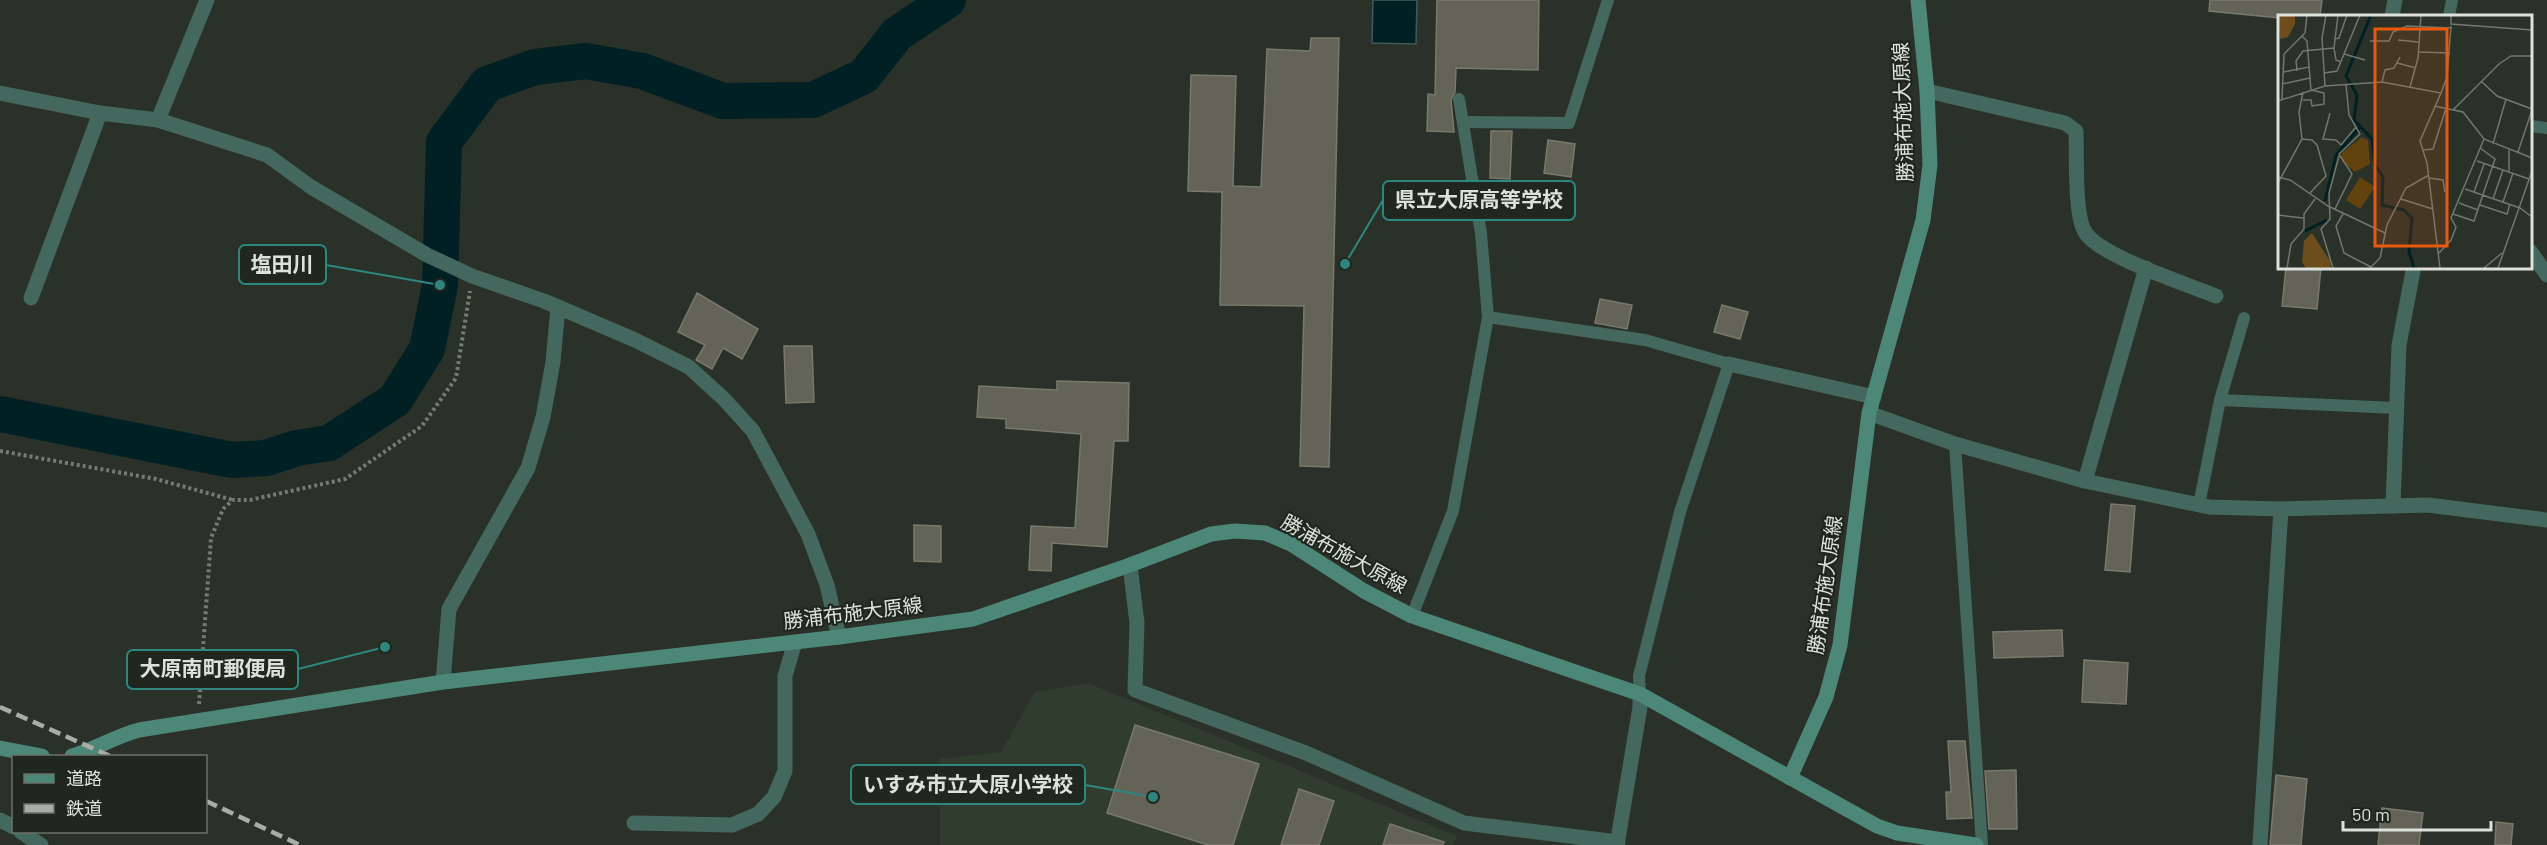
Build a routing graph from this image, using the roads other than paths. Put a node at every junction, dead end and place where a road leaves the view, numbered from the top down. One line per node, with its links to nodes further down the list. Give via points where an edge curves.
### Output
1 (207, 0): 12 (street)
2 (1608, 0): 13 (lane, via 1569,123)
3 (1918, 0): 8 (main road, 勝浦布施大原線)
4 (2395, 0): 6 (street)
5 (2452, 0): 7 (lane)
6 (2392, 15)
7 (2449, 15)
8 (1927, 91): 17 (street, via 2065,123 2076,131 2084,231 2100,248); 26 (main road, 勝浦布施大原線, via 1930,165 1923,220)
9 (0, 93): 11 (street)
10 (1459, 99): 13 (lane)
11 (100, 113): 12 (street); 21 (street)
12 (158, 120): 22 (street, via 267,155 311,187 427,255)
13 (1463, 122): 23 (lane, via 1481,233)
14 (2532, 126): 15 (lane)
15 (2547, 128)
16 (2532, 254): 19 (street)
17 (2146, 268): 20 (street); 31 (street)
18 (2413, 271): 28 (street, via 2399,345)
19 (2547, 275)
20 (2216, 296)
21 (32, 298)
22 (558, 307): 38 (street, via 689,368 753,431 808,534 827,585); 40 (street, via 547,395 528,468 449,609)
23 (1488, 317): 25 (lane, via 1645,340); 37 (lane, via 1454,511)
24 (2244, 318): 27 (lane)
25 (1729, 364): 26 (street); 41 (lane, via 1680,512 1639,676)
26 (1874, 398): 29 (main road, 勝浦布施大原線)
27 (2220, 400): 28 (lane); 32 (lane)
28 (2396, 408): 33 (street)
29 (1869, 413): 30 (street); 45 (main road, 勝浦布施大原線, via 1840,645 1826,697)
30 (1955, 444): 31 (street); 51 (lane)
31 (2085, 481): 32 (street)
32 (2199, 505): 34 (street)
33 (2393, 506): 34 (street); 35 (street, via 2428,505)
34 (2281, 509): 52 (street)
35 (2547, 520)
36 (1130, 565): 37 (main road, 勝浦布施大原線, via 1211,534 1265,533 1291,544 1364,591); 38 (main road, 勝浦布施大原線, via 973,619); 48 (street, via 1137,623 1135,690 1306,753 1464,823)
37 (1412, 616): 41 (main road, 勝浦布施大原線)
38 (839, 637): 39 (main road, 勝浦布施大原線)
39 (795, 642): 40 (main road, 勝浦布施大原線); 46 (street, via 785,676 785,771 774,797 758,814 732,825)
40 (443, 682): 44 (main road, 勝浦布施大原線, via 139,729)
41 (1640, 694): 45 (main road, 勝浦布施大原線); 48 (street)
42 (0, 748): 43 (main road)
43 (37, 755)
44 (76, 755)
45 (1790, 778): 50 (main road, via 1877,826 1897,833)
46 (634, 823)
47 (24, 833): 49 (street)
48 (1617, 844)
49 (41, 845)
50 (1976, 845)
51 (1982, 845)
52 (2260, 845)

